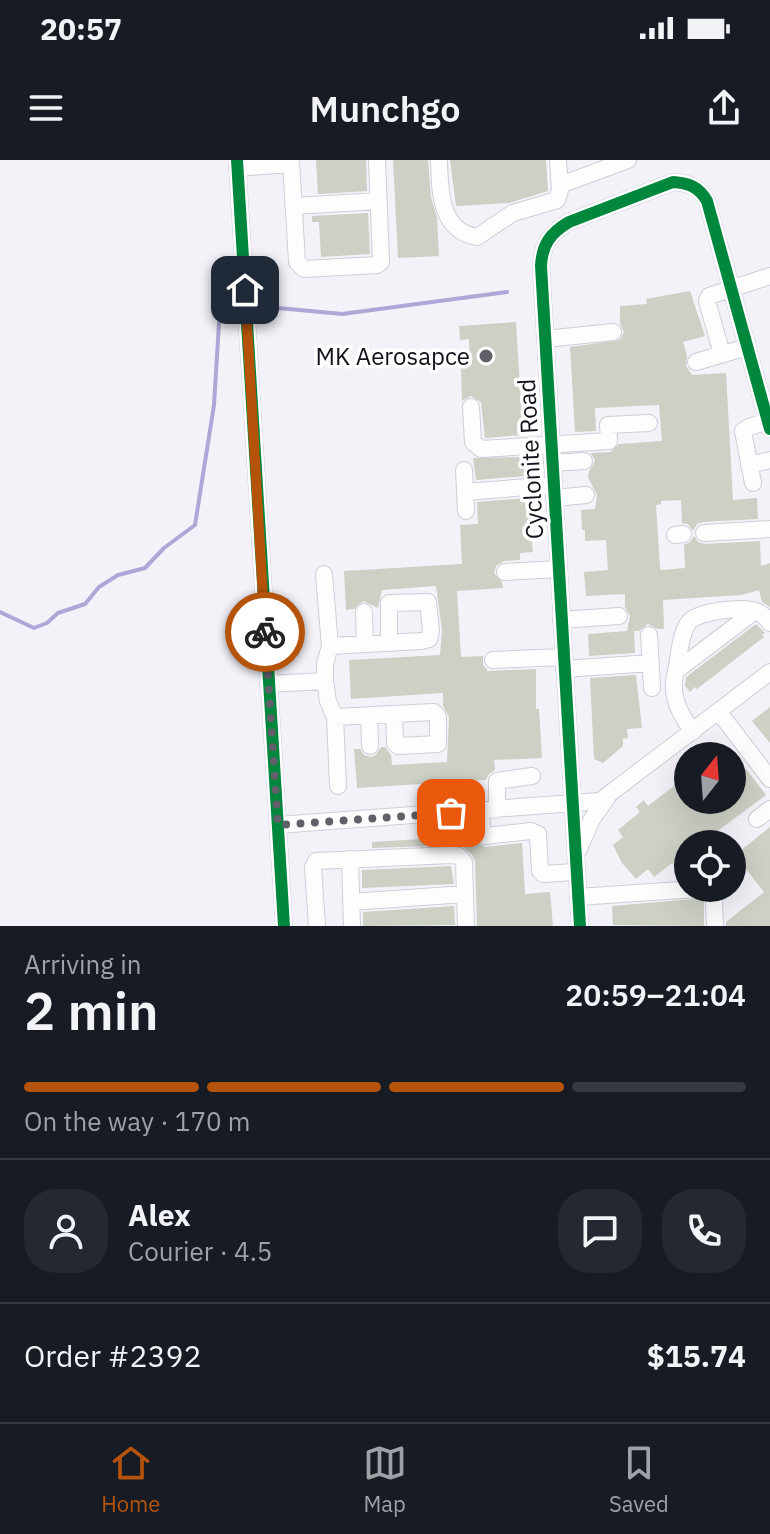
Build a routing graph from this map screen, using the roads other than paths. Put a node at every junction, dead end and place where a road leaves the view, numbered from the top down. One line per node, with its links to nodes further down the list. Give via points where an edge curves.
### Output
1 (377, 160): 9 (street)
2 (439, 160): 8 (street, via 442,207 471,236 483,234 513,213 553,203)
3 (558, 160): 8 (street)
4 (628, 160): 7 (street)
5 (291, 162): 6 (street); 10 (street)
6 (237, 164): 52 (street)
7 (601, 164): 8 (street)
8 (560, 185)
9 (379, 201): 10 (street); 10 (street, via 381,262 349,267 299,267)
10 (293, 206)
11 (770, 276): 12 (street)
12 (731, 288): 14 (street, Cyclonite Road, via 702,192 684,182 662,186 569,222 548,239 541,266); 15 (street); 16 (street, via 707,298)
13 (613, 332): 14 (street)
14 (545, 339): 21 (street, Cyclonite Road)
15 (747, 347): 16 (street); 20 (street)
16 (722, 354): 17 (street)
17 (696, 362)
18 (471, 407): 21 (street, via 473,442 479,448)
19 (649, 423): 21 (street, via 608,425 609,441)
20 (769, 425): 25 (street, via 743,431)
21 (551, 444): 24 (street, Cyclonite Road)
22 (770, 460): 25 (street)
23 (584, 461): 24 (street)
24 (552, 463): 29 (street, Cyclonite Road)
25 (749, 465): 27 (street)
26 (464, 470): 28 (street)
27 (753, 483)
28 (465, 492): 29 (street); 31 (street)
29 (554, 492): 30 (street); 34 (street, Cyclonite Road)
30 (586, 495)
31 (466, 511)
32 (770, 529): 33 (street)
33 (704, 533)
34 (558, 569): 35 (street); 40 (street, Cyclonite Road)
35 (505, 572)
36 (324, 574): 45 (street)
37 (755, 611): 41 (street); 49 (street); 49 (street, via 725,610 691,620)
38 (364, 612): 44 (street)
39 (619, 616): 40 (street)
40 (561, 620): 47 (street, Cyclonite Road)
41 (770, 623)
42 (649, 635): 48 (street)
43 (389, 642): 44 (street)
44 (365, 644): 45 (street)
45 (330, 646): 51 (street)
46 (493, 660): 47 (street)
47 (564, 663): 48 (street); 64 (street, Cyclonite Road)
48 (651, 663): 53 (street)
49 (676, 671): 58 (street, via 677,709)
50 (770, 672): 54 (street)
51 (325, 681): 52 (street); 57 (street)
52 (268, 684): 66 (street)
53 (652, 688)
54 (719, 712): 58 (street); 61 (street)
55 (394, 714): 56 (street)
56 (369, 715): 57 (street); 59 (street)
57 (335, 717): 62 (street)
58 (693, 732): 63 (street)
59 (370, 746)
60 (532, 776): 65 (street, via 497,781)
61 (770, 779)
62 (338, 786)
63 (608, 797): 64 (street); 68 (street, via 592,819)
64 (572, 805): 65 (street); 68 (street, Cyclonite Road)
65 (489, 810): 66 (street); 68 (street, via 485,836 538,834 543,874)
66 (278, 825): 74 (street)
67 (350, 859): 70 (street, via 456,855 464,862); 72 (street); 75 (street, via 314,864)
68 (576, 864): 71 (street, Cyclonite Road)
69 (674, 890): 71 (street)
70 (465, 894): 72 (street); 77 (street)
71 (578, 897): 78 (street, Cyclonite Road)
72 (351, 902): 76 (street)
73 (714, 903): 79 (street)
74 (284, 926)
75 (317, 926)
76 (352, 926)
77 (466, 926)
78 (580, 926)
79 (715, 926)

